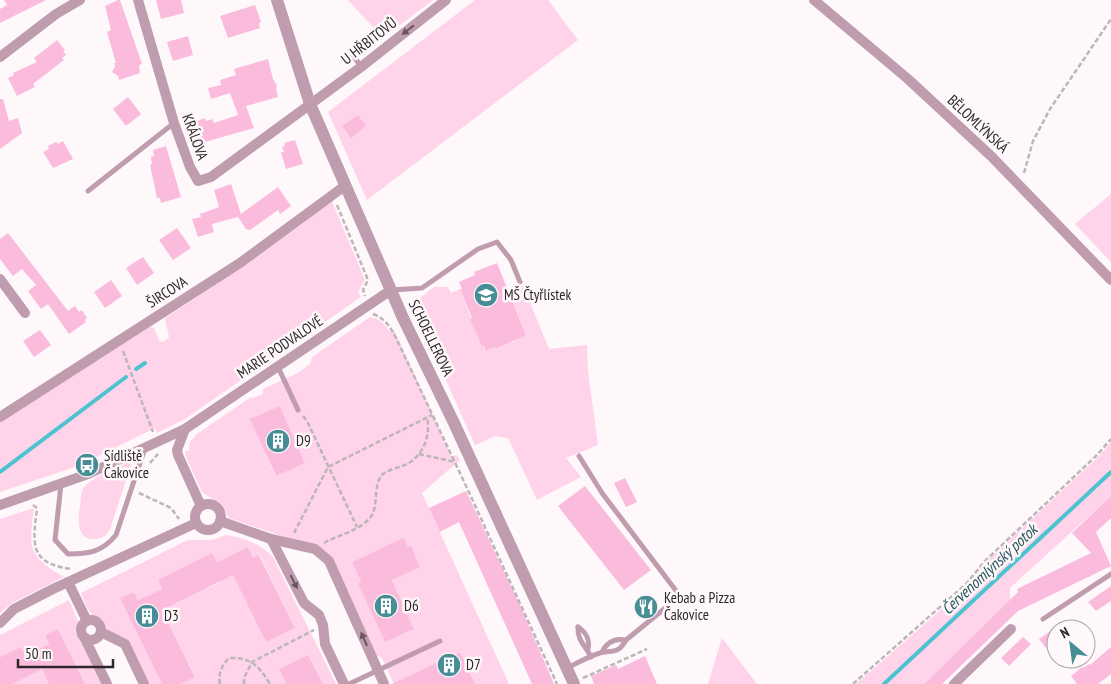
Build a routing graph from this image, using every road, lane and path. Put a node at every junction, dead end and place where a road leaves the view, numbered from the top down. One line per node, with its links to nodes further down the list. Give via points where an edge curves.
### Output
1 (80, 0): 8 (street, via 56,14)
2 (138, 0): 11 (street, KRÁLOVA)
3 (276, 0): 10 (street, SCHOELLEROVA)
4 (446, 0): 9 (street, U HŘBITOVŮ, one-way to 9)
5 (814, 0): 17 (street, BĚLOMLÝNSKÁ, via 908,79 991,156)
6 (1111, 19): 12 (path, via 1050,109 1033,141)
7 (351, 52): 9 (lane)
8 (0, 57)
9 (361, 66): 10 (street, U HŘBITOVŮ)
10 (310, 104): 11 (street, KRÁLOVA, via 210,177 198,181); 13 (street, SCHOELLEROVA)
11 (174, 124): 14 (lane)
12 (1023, 177)
13 (346, 185): 15 (street, ŠIRCOVA); 19 (street, SCHOELLEROVA)
14 (88, 191)
15 (332, 194): 20 (path, via 368,280 363,290); 22 (street, ŠIRCOVA, via 240,263)
16 (0, 279): 21 (street)
17 (1111, 280)
18 (520, 282): 19 (lane, via 511,260 497,242 478,249 422,288)
19 (391, 290): 20 (street, MARIE PODVALOVÉ); 68 (street, SCHOELLEROVA)
20 (368, 304): 23 (street, MARIE PODVALOVÉ); 25 (path, via 371,313 389,325)
21 (25, 313)
22 (119, 340): 26 (street, ŠIRCOVA); 29 (path)
23 (278, 367): 24 (lane); 28 (street, MARIE PODVALOVÉ)
24 (298, 410): 37 (path, via 307,421)
25 (432, 415): 27 (path); 36 (path)
26 (0, 417)
27 (427, 418): 34 (path, via 427,437); 37 (path)
28 (186, 429): 32 (street, MARIE PODVALOVÉ); 43 (street, via 177,450)
29 (153, 431): 30 (path); 32 (path)
30 (144, 436)
31 (1111, 439): 81 (path, via 985,561 966,584)
32 (156, 442): 33 (street, MARIE PODVALOVÉ); 38 (path, via 160,452)
33 (145, 448): 39 (street, MARIE PODVALOVÉ); 39 (lane, via 116,535 106,546 86,554 68,554 55,540)
34 (418, 454): 36 (path); 46 (path, via 409,464 382,476 370,518)
35 (578, 456): 61 (lane, via 680,596)
36 (455, 462): 78 (path)
37 (328, 467): 46 (path); 49 (path)
38 (148, 470)
39 (61, 484): 41 (street, MARIE PODVALOVÉ)
40 (142, 485): 47 (path, via 139,493 170,508)
41 (25, 497): 42 (street, MARIE PODVALOVÉ); 51 (path, via 27,506 34,504 37,508 34,540 44,561 70,569)
42 (0, 505)
43 (200, 506): 44 (street, via 216,506); 45 (street, via 195,514)
44 (220, 521): 45 (street, via 215,528 207,530); 48 (street)
45 (196, 523): 47 (street)
46 (357, 527): 50 (path)
47 (185, 530): 53 (street)
48 (271, 538): 49 (street); 57 (street, one-way to 57, via 304,603 319,615)
49 (289, 543): 50 (street)
50 (315, 549): 69 (street, one-way to 50, via 329,561)
51 (78, 566)
52 (1111, 574): 54 (lane)
53 (68, 582): 55 (street); 56 (street, via 14,609)
54 (1042, 619)
55 (87, 621): 59 (street, via 98,623); 60 (street, via 81,628)
56 (0, 623)
57 (323, 625): 67 (path); 75 (street, via 325,644)
58 (1011, 629): 82 (street)
59 (101, 632): 60 (street, via 94,640); 71 (street, via 125,644)
60 (84, 637): 70 (street)
61 (626, 640): 65 (lane, via 618,639 606,645); 65 (lane, via 620,649)
62 (440, 641): 69 (lane)
63 (588, 649): 66 (lane)
64 (647, 649): 80 (path, via 584,677)
65 (602, 652): 66 (lane)
66 (591, 657): 68 (lane)
67 (252, 662): 72 (path, via 242,657 229,658 223,665); 73 (path); 74 (path)
68 (567, 668): 79 (street, SCHOELLEROVA)
69 (378, 670): 76 (lane); 77 (street)
70 (107, 684)
71 (144, 684)
72 (220, 684)
73 (244, 684)
74 (270, 684)
75 (344, 684)
76 (349, 684)
77 (384, 684)
78 (557, 684)
79 (574, 684)
80 (581, 684)
81 (852, 684)
82 (954, 684)

